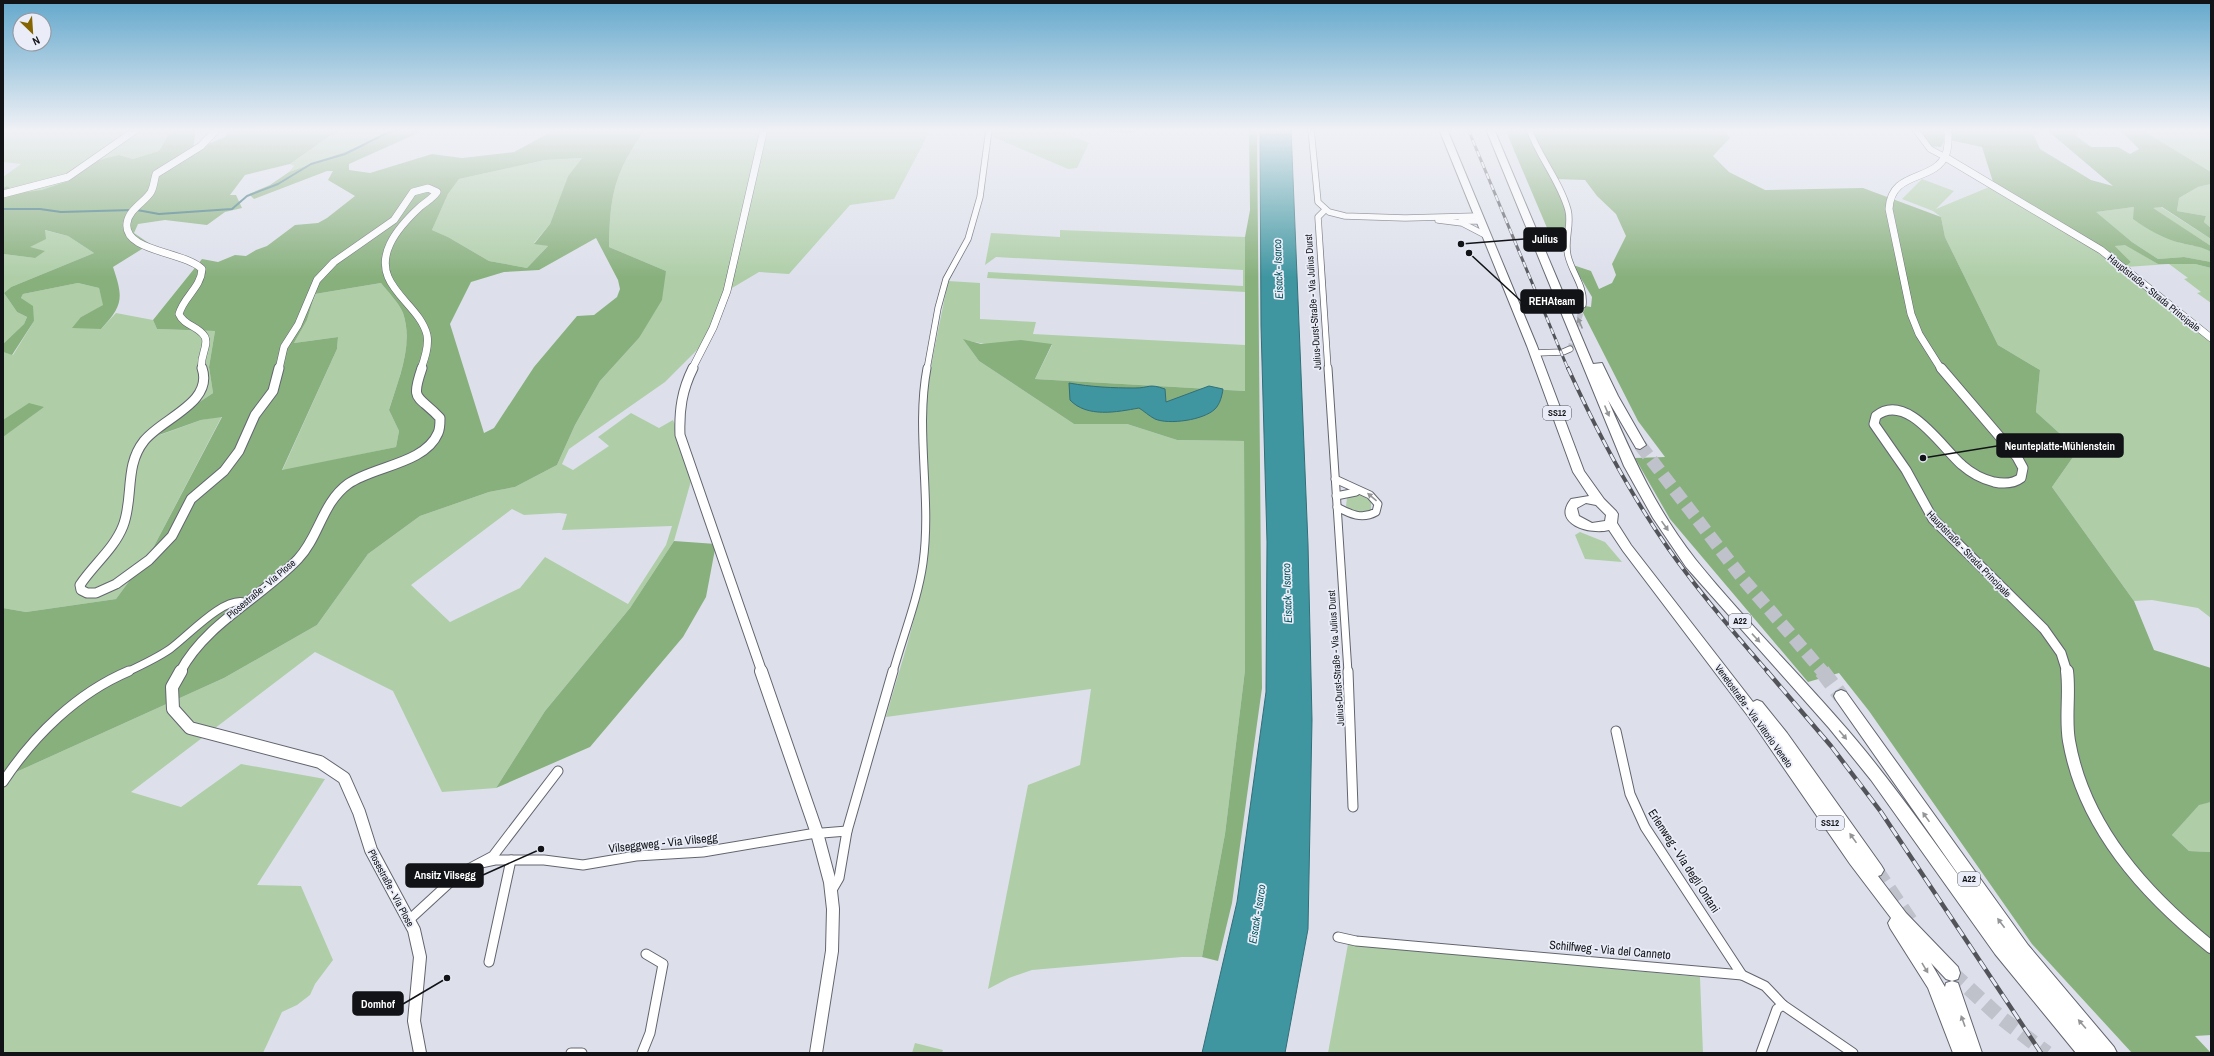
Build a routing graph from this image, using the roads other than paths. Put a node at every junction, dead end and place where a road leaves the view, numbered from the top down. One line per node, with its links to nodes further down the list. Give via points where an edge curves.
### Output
1 (62, 178): 12 (street)
2 (155, 178): 33 (street, Plosestraße - Via Plose, via 152,190 129,218 126,229 130,236 146,247 193,259 202,269 200,281 181,305 179,314 182,320 205,337 206,343 200,365 205,380 204,388 190,403 160,425 136,452 130,465 127,515 114,543 80,585 81,590 87,593 106,590 149,560 172,536 191,499 232,462 255,415 273,391 284,347 298,325 317,280 334,262 394,220 413,192 428,188 437,192 394,235 388,244 386,254 388,280 426,333 427,346 415,388 416,394 419,400 440,418 442,427 424,450 411,458 369,473 342,490 327,506 309,543 298,558)
3 (752, 178): 41 (street, via 722,309 689,373 683,388 678,418 682,442)
4 (982, 178): 40 (street, via 968,239 946,280 938,308 922,393 925,521 923,563)
5 (1316, 178): 13 (street, via 1318,202)
6 (1463, 178): 15 (main road, Venetostraße - Via Vittorio Veneto / SS12)
7 (1510, 178): 63 (highway, A22, one-way to 63, via 1630,466 1658,515 1711,587 1834,724 1876,775 2001,948)
8 (1519, 178): 22 (highway, one-way to 8, via 1603,379)
9 (1553, 178): 18 (street, via 1562,192 1566,206 1569,229 1567,254 1584,296)
10 (1912, 178): 49 (street, Hauptstraße - Strada Principale, via 1900,185 1891,197 1891,216 1908,304 1926,346 2017,457 2023,476 2016,482 2000,483 1973,474 1955,460 1923,424 1908,414 1886,411 1876,416 1874,424 1906,470 1933,519 2058,647 2066,663 2068,738 2081,786 2111,840 2138,879 2179,921)
11 (1983, 178): 19 (street, Hauptstraße - Strada Principale, via 2101,250)
12 (3, 194)
13 (1325, 210): 14 (street, via 1345,216); 24 (street, Julius-Durst-Straße - Via Julius Durst, via 1318,217)
14 (1415, 218): 15 (street); 16 (street)
15 (1479, 218): 16 (street); 17 (main road, Venetostraße - Via Vittorio Veneto / SS12)
16 (1450, 221): 17 (street, via 1471,226)
17 (1487, 236): 21 (main road, Venetostraße - Via Vittorio Veneto / SS12)
18 (1583, 305)
19 (2211, 338)
20 (1570, 349): 21 (street, via 1563,352)
21 (1535, 353): 23 (main road, Venetostraße - Via Vittorio Veneto / SS12)
22 (1640, 445)
23 (1579, 472): 27 (main road, Venetostraße - Via Vittorio Veneto / SS12); 28 (main road, Venetostraße - Via Vittorio Veneto / SS12)
24 (1335, 479): 25 (street); 26 (street, Julius-Durst-Straße - Via Julius Durst)
25 (1360, 491): 26 (street); 29 (street, one-way to 25, via 1353,516 1372,515 1378,508 1376,500)
26 (1336, 496): 29 (street, Julius-Durst-Straße - Via Julius Durst)
27 (1579, 500): 28 (main road); 31 (main road, Venetostraße - Via Vittorio Veneto / SS12, via 1571,507 1573,517 1581,524)
28 (1600, 502): 30 (main road, Venetostraße - Via Vittorio Veneto / SS12, via 1612,514)
29 (1337, 507): 39 (street, Julius-Durst-Straße - Via Julius Durst, via 1352,714)
30 (1611, 523): 31 (main road); 32 (main road, Venetostraße - Via Vittorio Veneto / SS12)
31 (1597, 528): 32 (main road, Venetostraße - Via Vittorio Veneto / SS12)
32 (1627, 548): 34 (main road, Venetostraße - Via Vittorio Veneto / SS12)
33 (244, 602): 38 (street, via 235,601 219,610 159,656 90,692 28,746); 47 (street, Plosestraße - Via Plose, via 207,637 180,671 171,691 170,701 175,716 190,728 316,761 336,771 349,787 371,850)
34 (1694, 635): 44 (main road, one-way to 34, via 1782,737 1719,659); 45 (main road, Venetostraße - Via Vittorio Veneto / SS12, via 1769,735)
35 (1841, 696): 64 (highway, A22, one-way to 35, via 2022,951)
36 (1616, 731): 52 (street, Erlenweg - Via degli Ontani, via 1630,794 1645,827)
37 (558, 771): 43 (street, via 500,848)
38 (3, 782)
39 (1353, 807)
40 (847, 831): 41 (street, Vilseggweg - Via Vilsegg); 46 (street, via 839,878)
41 (817, 833): 42 (street, Vilseggweg - Via Vilsegg, via 702,852 636,856 582,865 544,860); 46 (street)
42 (511, 860): 43 (street, Vilseggweg - Via Vilsegg); 51 (street)
43 (481, 863): 47 (street, via 470,866 459,874)
44 (1876, 870)
45 (1875, 888): 61 (main road, one-way to 61, via 1934,982); 62 (main road, SS12, one-way to 45, via 1952,981)
46 (832, 890): 58 (street, via 831,957)
47 (409, 920): 54 (street, Plosestraße - Via Plose, via 419,951 414,1021)
48 (1338, 937): 52 (street, Schilfweg - Via del Canneto, via 1356,941)
49 (2211, 947)
50 (646, 954): 57 (street, via 663,964 650,1033)
51 (489, 962)
52 (1742, 975): 53 (street, Schilfweg - Via del Canneto, via 1765,986)
53 (1783, 1004): 59 (street, via 1778,1009); 60 (street, Schilfweg - Via del Canneto)
54 (420, 1053)
55 (571, 1053): 56 (street)
56 (582, 1053)
57 (642, 1053)
58 (816, 1053)
59 (1761, 1053)
60 (1853, 1053)
61 (1961, 1053)
62 (1974, 1053)
63 (2088, 1053)
64 (2108, 1053)

